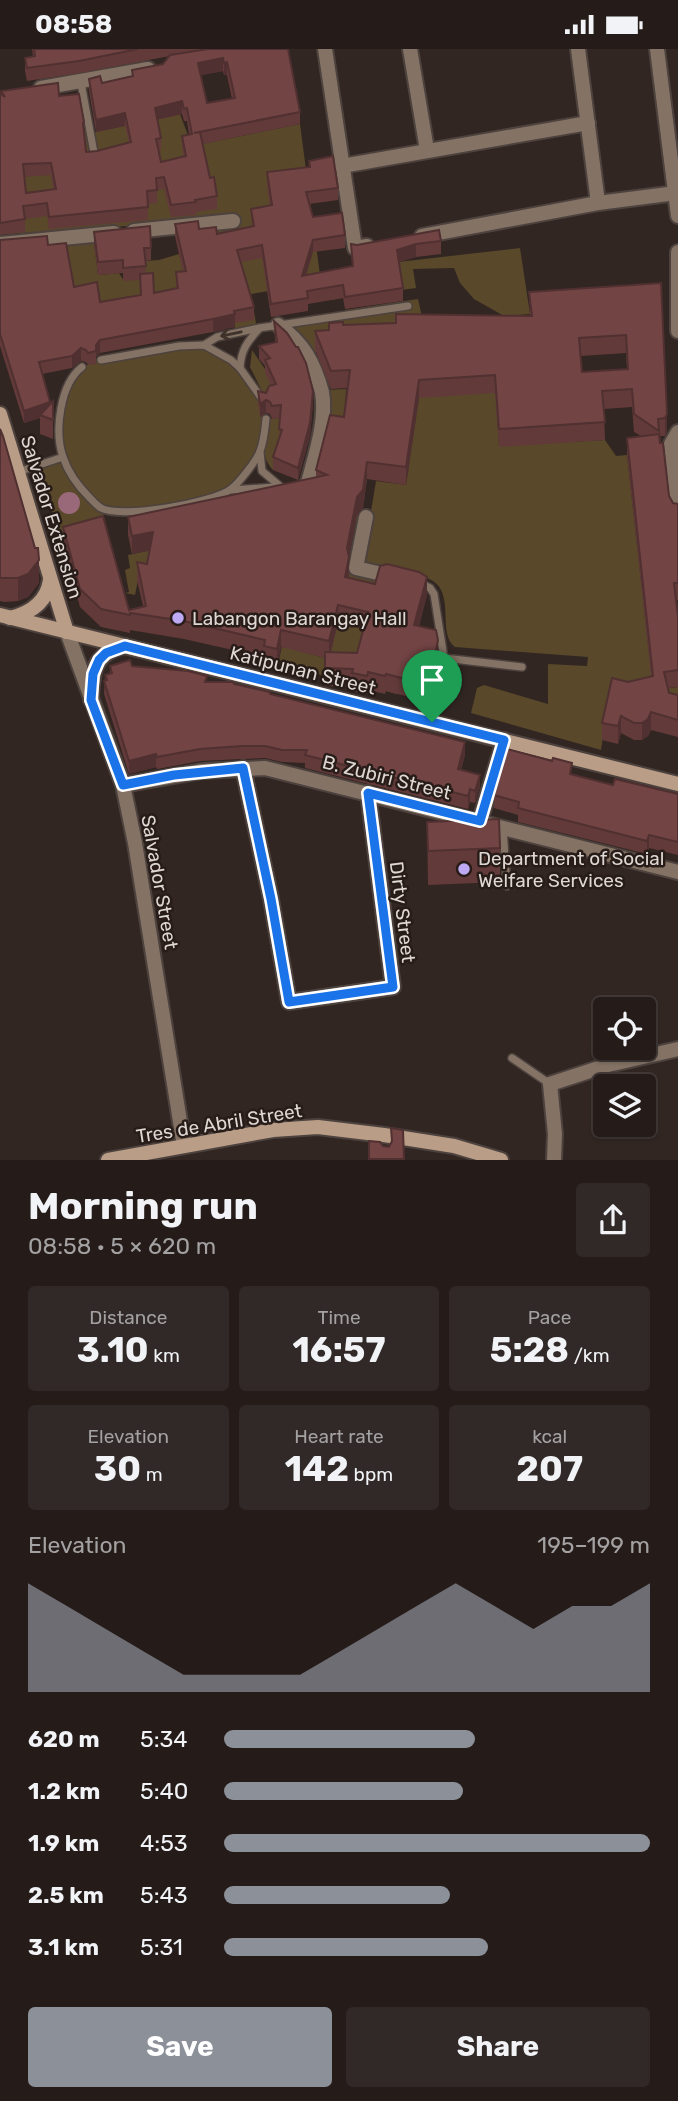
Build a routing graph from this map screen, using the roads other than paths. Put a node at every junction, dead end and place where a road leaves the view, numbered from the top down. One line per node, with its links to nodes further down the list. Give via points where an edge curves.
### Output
1 (325, 49): 11 (street)
2 (410, 49): 9 (street)
3 (578, 49): 8 (street)
4 (657, 49): 12 (street)
5 (160, 67): 6 (street)
6 (81, 83): 7 (street); 10 (lane)
7 (30, 90)
8 (588, 123): 9 (street); 13 (street)
9 (427, 150): 11 (street)
10 (95, 157)
11 (342, 166): 17 (street, via 355,248)
12 (676, 193): 13 (street); 14 (street)
13 (598, 203): 16 (street)
14 (678, 216)
15 (233, 221): 18 (street)
16 (409, 238)
17 (382, 243)
18 (0, 244)
19 (678, 252): 21 (street)
20 (408, 306): 22 (lane)
21 (677, 322)
22 (278, 325): 23 (lane); 35 (street, via 303,347 324,400)
23 (260, 328): 24 (lane, one-way to 24, via 217,337); 27 (lane, via 246,343)
24 (204, 345): 25 (lane); 27 (lane)
25 (102, 360)
26 (82, 367): 33 (lane, via 65,392 59,424)
27 (240, 368): 28 (lane)
28 (263, 400)
29 (0, 414): 34 (main road, Salvador Extension)
30 (266, 419): 32 (lane)
31 (678, 432): 38 (street, via 671,444)
32 (260, 452): 36 (lane, via 262,471); 37 (lane)
33 (63, 457): 34 (lane); 37 (lane, via 78,486 102,509 152,510 194,503)
34 (18, 472): 41 (main road, Salvador Extension)
35 (305, 486): 36 (lane)
36 (281, 487): 37 (lane)
37 (231, 490)
38 (678, 512)
39 (366, 517): 40 (street, via 356,568)
40 (389, 576)
41 (51, 578): 43 (main road, via 41,602 30,611); 44 (main road, Salvador Extension)
42 (408, 580): 46 (lane, via 421,583 434,594)
43 (5, 617): 44 (main road, Katipunan Street)
44 (67, 632): 45 (main road, Katipunan Street); 48 (street, Salvador Street)
45 (125, 646): 48 (main road, via 99,660); 49 (main road, Katipunan Street)
46 (444, 658): 47 (lane); 49 (lane)
47 (522, 667)
48 (91, 700): 53 (street, Salvador Street)
49 (432, 722): 50 (main road, Katipunan Street)
50 (504, 740): 52 (main road, Katipunan Street); 55 (street)
51 (243, 768): 53 (street, B. Zubiri Street); 54 (street, B. Zubiri Street, via 286,771); 54 (street, Dirty Street, via 289,1002 393,987)
52 (678, 784)
53 (123, 785): 62 (street, Salvador Street)
54 (368, 793): 55 (street, B. Zubiri Street)
55 (480, 821): 56 (street, B. Zubiri Street)
56 (503, 828): 57 (street, B. Zubiri Street); 58 (lane)
57 (678, 872)
58 (507, 886)
59 (678, 1049): 61 (street)
60 (512, 1058): 61 (lane)
61 (550, 1084): 66 (street)
62 (184, 1146): 63 (main road, Tres de Abril Street, via 318,1127); 64 (main road, Tres de Abril Street)
63 (460, 1154): 65 (main road, Tres de Abril Street)
64 (108, 1160)
65 (500, 1160)
66 (554, 1160)

